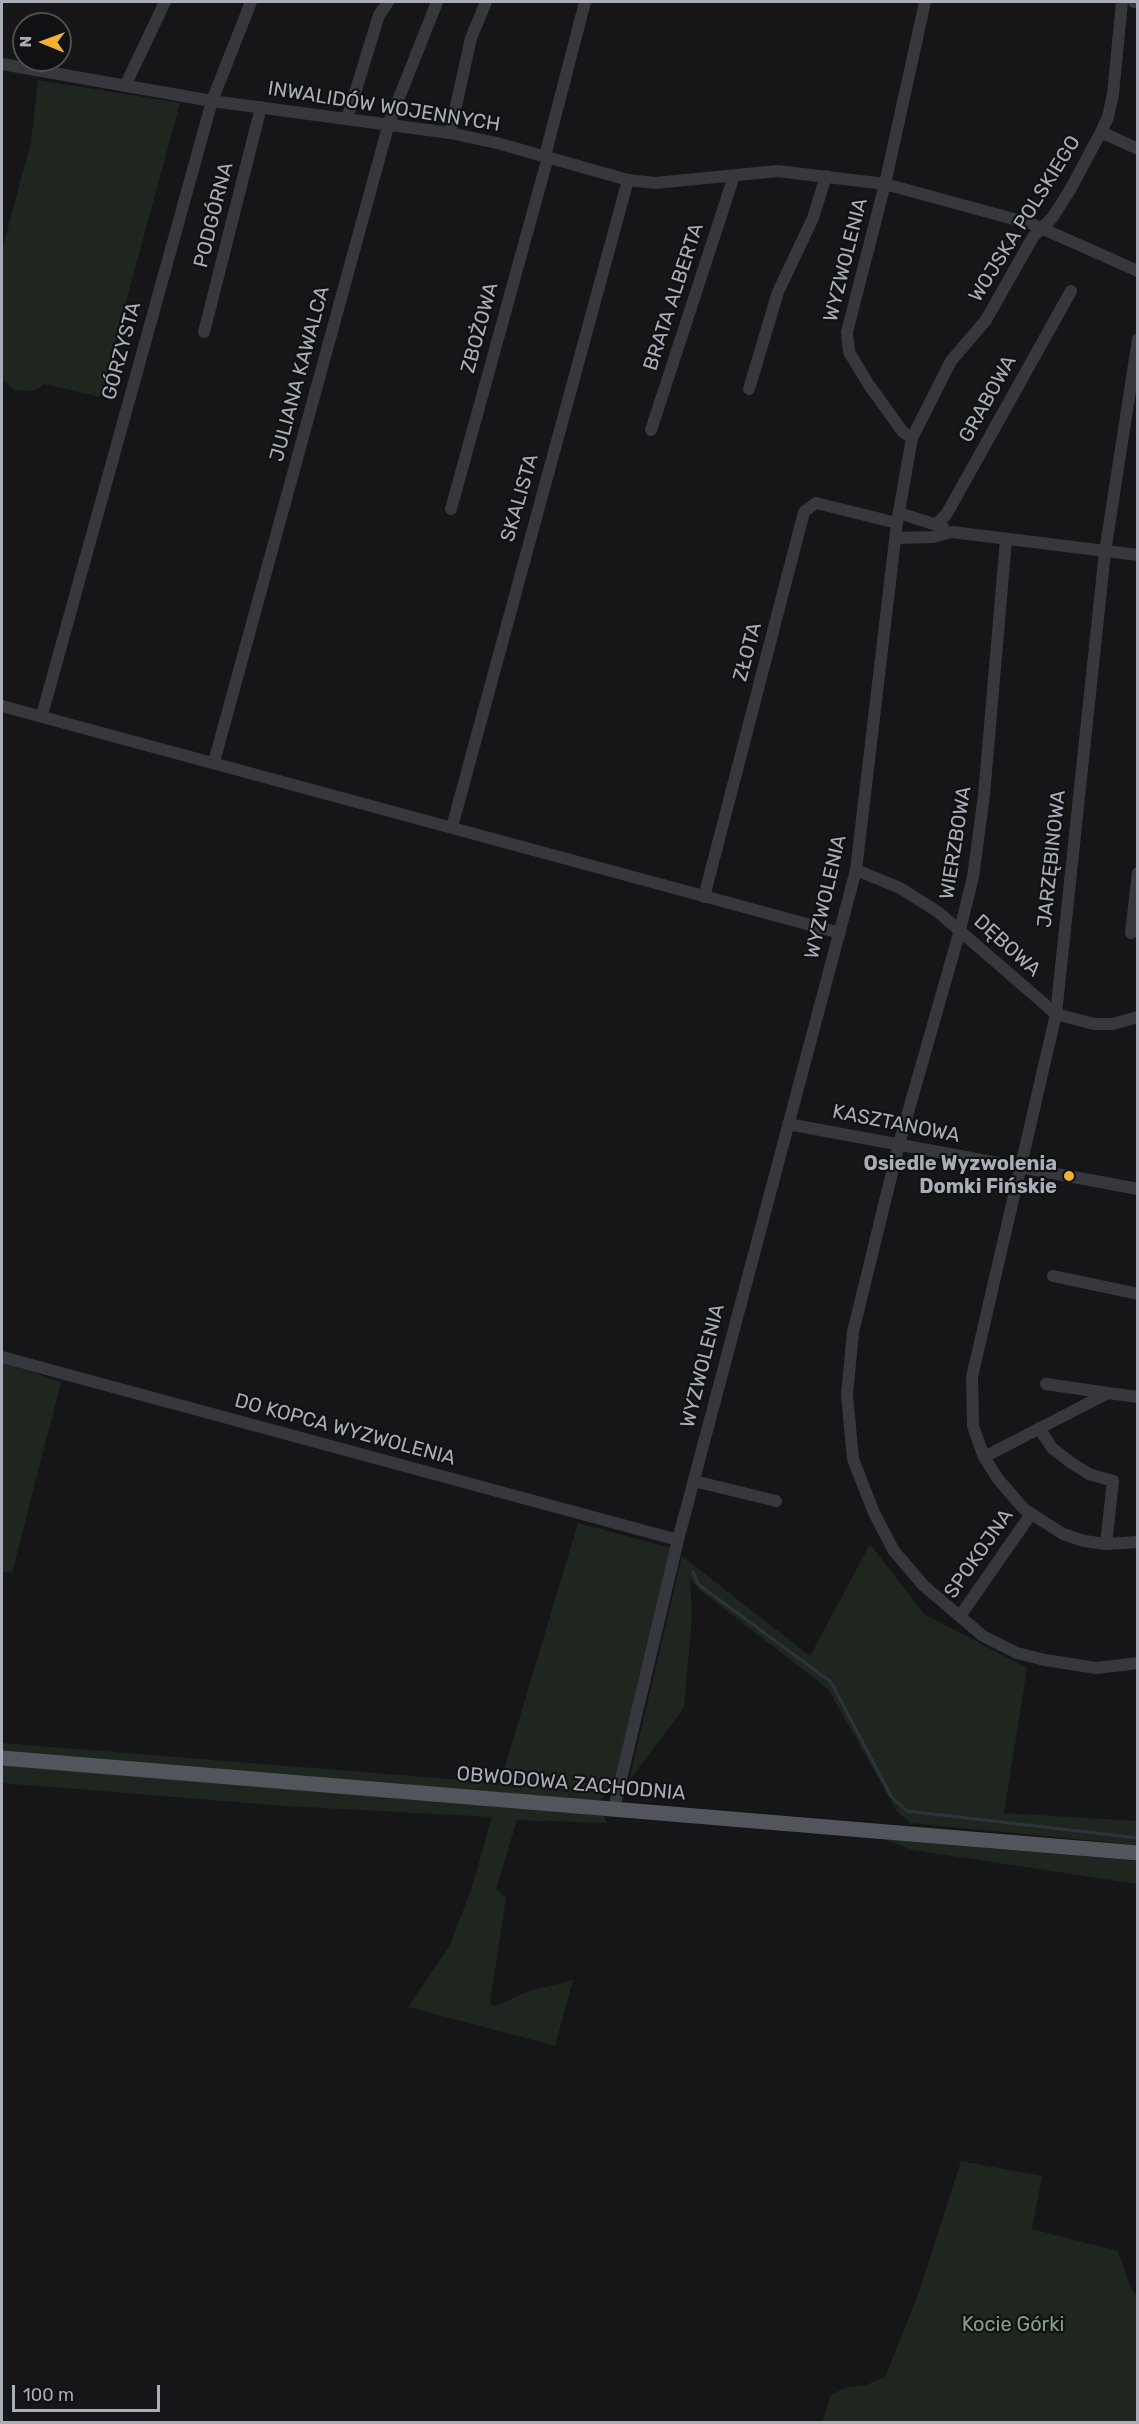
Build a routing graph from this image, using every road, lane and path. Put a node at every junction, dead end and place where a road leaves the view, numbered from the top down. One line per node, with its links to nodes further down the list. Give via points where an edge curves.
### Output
1 (165, 2): 10 (street)
2 (251, 2): 11 (street, GÓRZYSTA)
3 (388, 2): 13 (street, via 379,15)
4 (437, 2): 14 (street, JULIANA KAWALCA)
5 (486, 2): 16 (street, via 471,38)
6 (585, 2): 18 (street, ZBOŻOWA)
7 (925, 2): 22 (street, WYZWOLENIA)
8 (1122, 2): 15 (street, WOJSKA POLSKIEGO, via 1113,94)
9 (2, 64): 10 (street, INWALIDÓW WOJENNYCH)
10 (125, 86): 11 (street, INWALIDÓW WOJENNYCH)
11 (212, 101): 12 (street, INWALIDÓW WOJENNYCH); 40 (street, GÓRZYSTA)
12 (261, 107): 13 (street, INWALIDÓW WOJENNYCH); 26 (street, PODGÓRNA)
13 (347, 119): 14 (street, INWALIDÓW WOJENNYCH)
14 (389, 123): 16 (street, INWALIDÓW WOJENNYCH); 41 (street, JULIANA KAWALCA)
15 (1101, 132): 17 (street); 23 (street, WOJSKA POLSKIEGO, via 1070,190)
16 (450, 133): 18 (street, INWALIDÓW WOJENNYCH)
17 (1137, 149)
18 (547, 157): 21 (street, INWALIDÓW WOJENNYCH); 31 (street, ZBOŻOWA)
19 (734, 176): 20 (street, INWALIDÓW WOJENNYCH, via 778,171); 21 (street, INWALIDÓW WOJENNYCH, via 655,183); 29 (street, BRATA ALBERTA)
20 (826, 176): 22 (street, INWALIDÓW WOJENNYCH); 28 (street, via 813,218 778,292)
21 (628, 180): 42 (street, SKALISTA)
22 (885, 184): 23 (street, INWALIDÓW WOJENNYCH); 30 (street, WYZWOLENIA, via 847,332 849,352 903,432)
23 (1042, 227): 24 (street, INWALIDÓW WOJENNYCH); 30 (street, WOJSKA POLSKIEGO, via 986,320 951,361)
24 (1137, 271)
25 (1071, 291): 33 (street, GRABOWA, via 946,515)
26 (204, 332)
27 (1137, 339): 37 (street, JARZĘBINOWA)
28 (749, 389)
29 (651, 430)
30 (912, 438): 32 (street, WYZWOLENIA)
31 (451, 509)
32 (898, 518): 33 (street); 35 (street, WYZWOLENIA); 45 (street, ZŁOTA, via 816,503 804,512)
33 (937, 523): 34 (street)
34 (952, 532): 35 (street); 36 (street)
35 (896, 538): 43 (street, WYZWOLENIA)
36 (1006, 540): 37 (street); 46 (street, WIERZBOWA, via 984,795 973,877)
37 (1105, 552): 38 (street); 49 (street, JARZĘBINOWA)
38 (1137, 555)
39 (2, 706): 40 (street)
40 (42, 715): 41 (street)
41 (214, 762): 42 (street)
42 (452, 827): 45 (street)
43 (856, 870): 46 (street, DĘBOWA, via 900,888); 47 (street, WYZWOLENIA)
44 (1137, 873): 48 (street)
45 (704, 897): 47 (street)
46 (960, 930): 49 (street, DĘBOWA); 52 (street, WIERZBOWA)
47 (840, 933): 51 (street, WYZWOLENIA)
48 (1131, 933)
49 (1056, 1014): 50 (street, DĘBOWA, via 1094,1024 1113,1024); 53 (street, JARZĘBINOWA)
50 (1137, 1017)
51 (788, 1124): 52 (street, KASZTANOWA); 63 (street, WYZWOLENIA)
52 (899, 1144): 53 (street, KASZTANOWA); 69 (street, WIERZBOWA, via 853,1332 847,1395 853,1459 894,1551 924,1586)
53 (1020, 1167): 54 (street, KASZTANOWA); 62 (street, JARZĘBINOWA, via 972,1377 973,1426)
54 (1137, 1189)
55 (1053, 1276): 56 (street)
56 (1137, 1294)
57 (2, 1357): 66 (street, DO KOPCA WYZWOLENIA)
58 (1046, 1384): 59 (street)
59 (1108, 1393): 60 (street); 61 (street)
60 (1137, 1397)
61 (1039, 1428): 62 (street); 68 (street, via 1052,1448 1070,1462 1089,1474 1113,1481)
62 (984, 1457): 65 (street, JARZĘBINOWA, via 998,1479)
63 (694, 1481): 64 (street); 66 (street, WYZWOLENIA)
64 (776, 1501)
65 (1031, 1514): 68 (street, JARZĘBINOWA, via 1063,1534); 69 (street, SPOKOJNA)
66 (678, 1540): 72 (street, WYZWOLENIA)
67 (1137, 1542): 68 (street, JARZĘBINOWA)
68 (1106, 1544)
69 (960, 1616): 70 (street, WIERZBOWA, via 983,1636 1017,1653 1096,1668)
70 (1137, 1663)
71 (2, 1758): 72 (main road, OBWODOWA ZACHODNIA)
72 (615, 1808): 73 (main road, OBWODOWA ZACHODNIA)
73 (1137, 1853)

